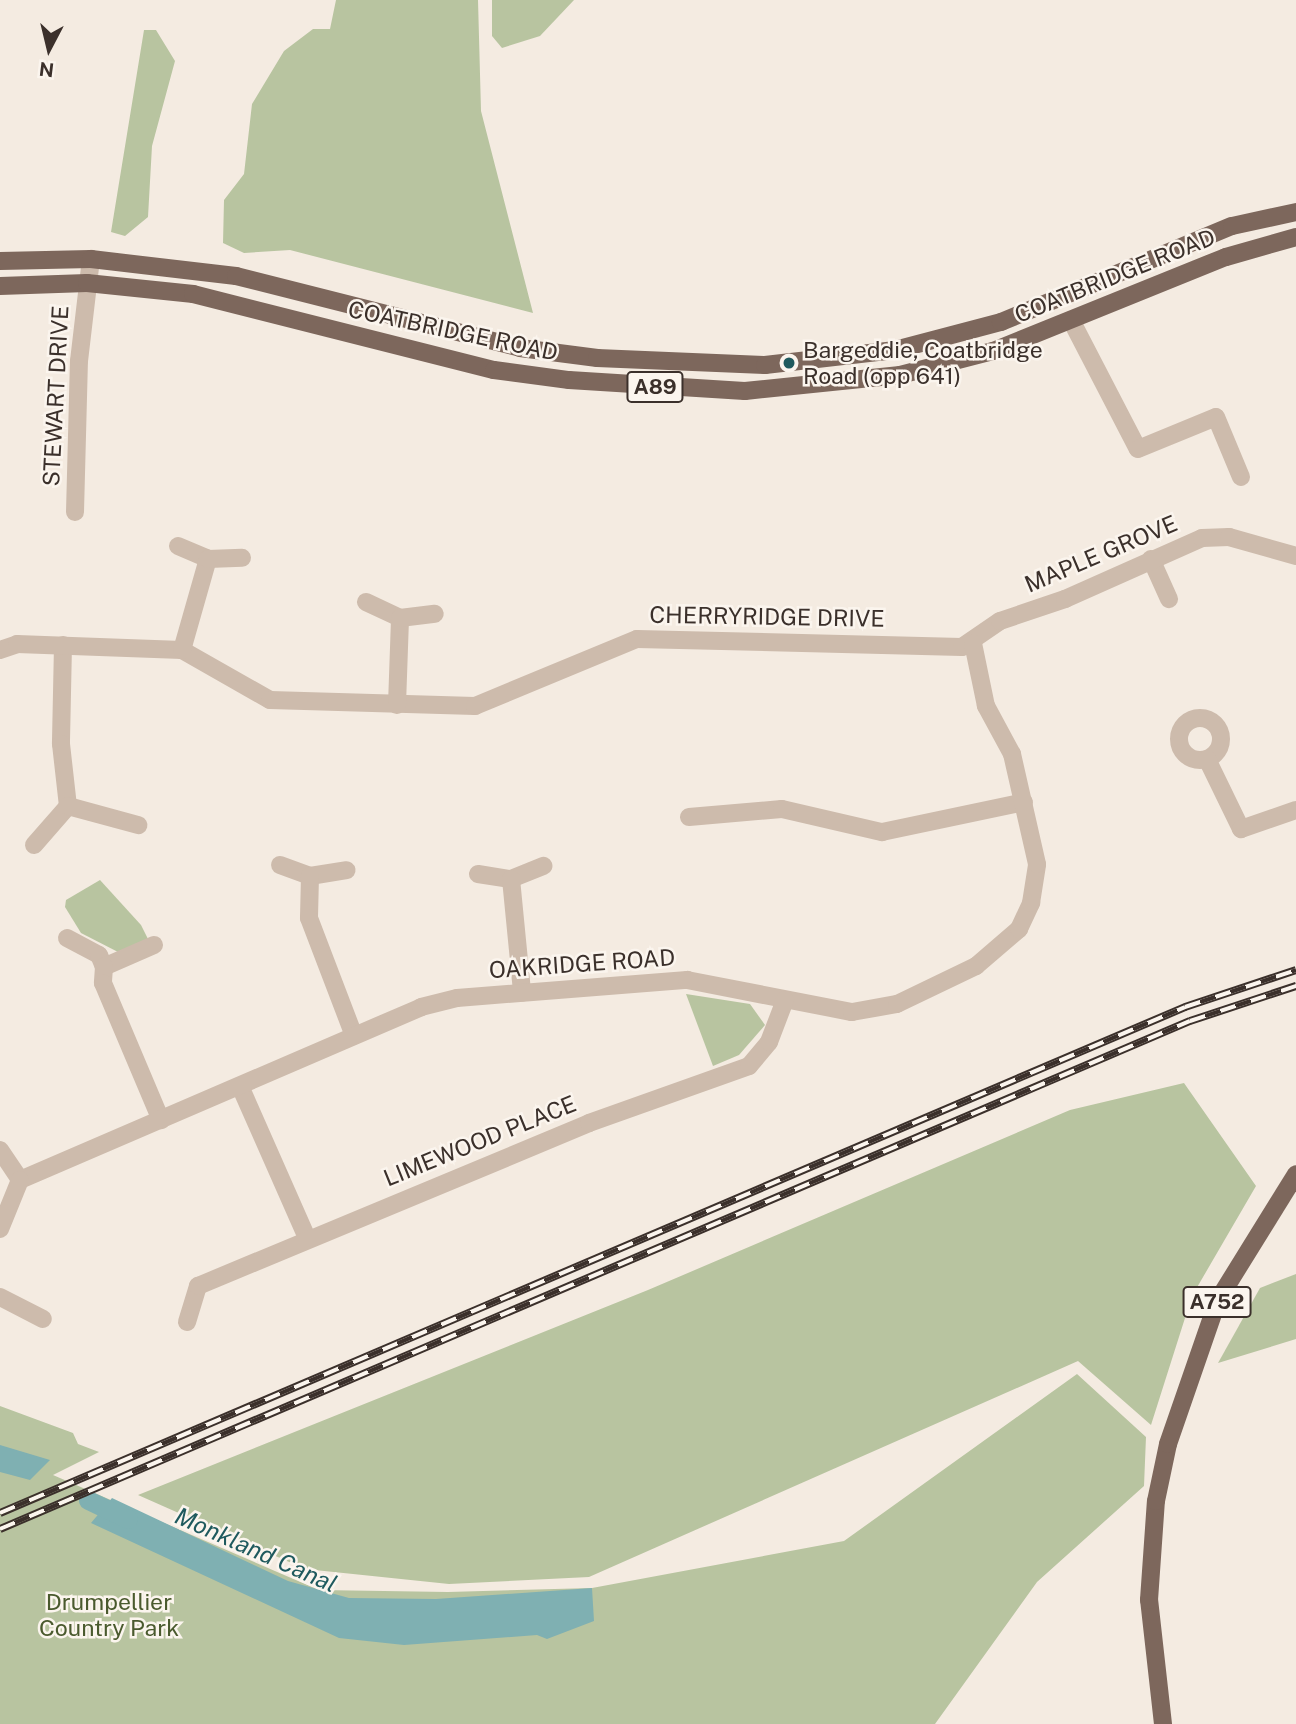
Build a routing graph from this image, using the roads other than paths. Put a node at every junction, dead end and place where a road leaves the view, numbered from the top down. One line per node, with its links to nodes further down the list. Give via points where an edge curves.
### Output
1 (1296, 212): 3 (main road, COATBRIDGE ROAD / A89, via 1232,226 1001,322 883,352 765,365 597,358 520,348 236,276)
2 (1296, 237): 7 (main road, COATBRIDGE ROAD / A89, via 1226,257)
3 (91, 259): 4 (main road, COATBRIDGE ROAD / A89); 5 (street, STEWART DRIVE)
4 (0, 261)
5 (87, 283): 6 (main road, COATBRIDGE ROAD / A89); 7 (main road, COATBRIDGE ROAD / A89, via 245,305 494,370 683,389 805,388 900,375 993,351); 9 (street, STEWART DRIVE)
6 (0, 286)
7 (1071, 320): 8 (street, via 1138,449 1216,417)
8 (1241, 478)
9 (75, 512)
10 (178, 546): 13 (street)
11 (1296, 556): 14 (street, MAPLE GROVE, via 1215,537 1180,544)
12 (242, 558): 13 (street)
13 (208, 559): 22 (street)
14 (1151, 559): 15 (street); 19 (street, MAPLE GROVE, via 1065,599 1000,621)
15 (1169, 599)
16 (366, 602): 18 (street)
17 (435, 614): 18 (street)
18 (400, 618): 23 (street)
19 (973, 643): 23 (street, CHERRYRIDGE DRIVE, via 962,647 657,636 475,706); 25 (street, OAKRIDGE ROAD, via 986,706 1012,754)
20 (63, 645): 21 (street, CHERRYRIDGE DRIVE, via 17,644); 22 (street, CHERRYRIDGE DRIVE); 26 (street, via 61,744)
21 (0, 650)
22 (182, 650): 23 (street, CHERRYRIDGE DRIVE, via 270,700)
23 (397, 705)
24 (1207, 759): 27 (street, via 1241,829)
25 (1024, 802): 28 (street, via 882,832 782,809); 41 (street, OAKRIDGE ROAD, via 1035,851 1035,890 1022,923 1000,951 897,1004 871,1011)
26 (68, 806): 29 (street); 30 (street)
27 (1296, 810)
28 (689, 817)
29 (138, 825)
30 (34, 845)
31 (280, 864): 35 (street)
32 (544, 866): 36 (street)
33 (346, 870): 35 (street)
34 (478, 874): 36 (street)
35 (310, 876): 42 (street, via 309,918)
36 (511, 879): 40 (street)
37 (67, 938): 39 (street, via 99,955)
38 (153, 946): 39 (street)
39 (104, 967): 44 (street, via 109,1000)
40 (522, 992): 41 (street, OAKRIDGE ROAD, via 687,981); 42 (street, OAKRIDGE ROAD, via 439,1002)
41 (785, 1000): 49 (street, LIMEWOOD PLACE, via 769,1042 749,1066 589,1123)
42 (354, 1036): 43 (street, OAKRIDGE ROAD)
43 (240, 1086): 44 (street, OAKRIDGE ROAD); 49 (street)
44 (161, 1120): 47 (street, OAKRIDGE ROAD)
45 (0, 1150): 47 (street)
46 (1296, 1174): 53 (main road, A752, via 1218,1300 1168,1444 1156,1501 1149,1600)
47 (20, 1180): 48 (street)
48 (0, 1229)
49 (307, 1238): 52 (street, LIMEWOOD PLACE, via 198,1286)
50 (0, 1297): 51 (street)
51 (43, 1319)
52 (187, 1322)
53 (1164, 1724)

